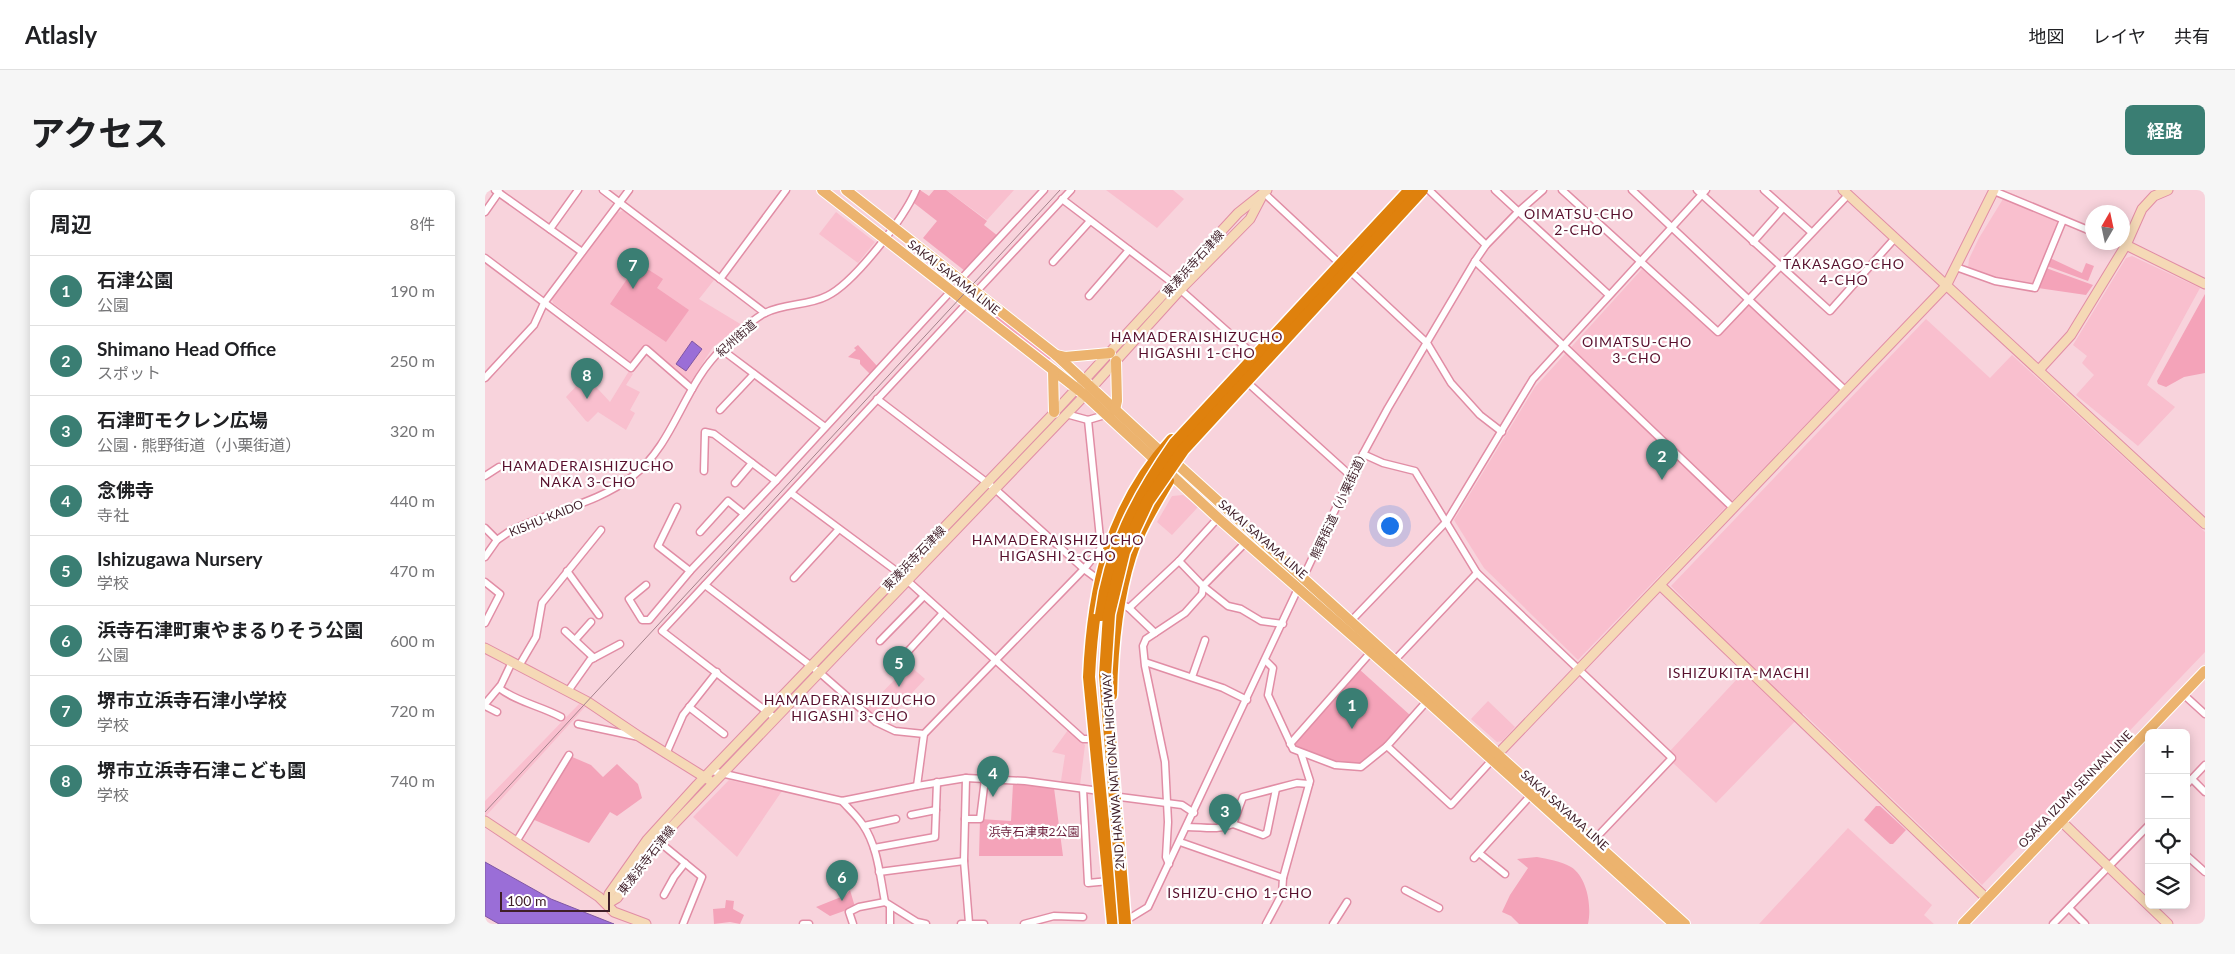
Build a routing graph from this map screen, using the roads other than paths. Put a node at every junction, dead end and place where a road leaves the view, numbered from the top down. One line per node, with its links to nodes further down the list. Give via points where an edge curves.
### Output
1 (578, 190): 34 (street)
2 (603, 190): 25 (street)
3 (629, 190): 25 (street)
4 (786, 190): 53 (street)
5 (822, 190): 37 (main road, SAKAI SAYAMA LINE)
6 (916, 190): 32 (street)
7 (1045, 190): 54 (street)
8 (1071, 190): 24 (street)
9 (1408, 190): 48 (highway); 247 (highway, 2ND HANWA NATIONAL HIGHWAY, bridge, via 1175,443 1141,495 1115,552 1104,593 1098,677)
10 (1422, 190): 234 (highway, 2ND HANWA NATIONAL HIGHWAY, bridge, via 1183,450 1148,501 1128,544 1109,614 1105,675)
11 (1428, 190): 40 (street); 52 (highway)
12 (1495, 190): 28 (street)
13 (1543, 190): 28 (street, 熊野街道（小栗街道）)
14 (1562, 190): 49 (street)
15 (1632, 190): 31 (street)
16 (1765, 190): 26 (street)
17 (1994, 190): 29 (street); 51 (street)
18 (2168, 190): 35 (street, via 2149,201)
19 (497, 191): 27 (street); 34 (street)
20 (850, 191): 32 (main road, SAKAI SAYAMA LINE)
21 (1266, 192): 48 (street); 57 (street, 東湊浜寺石津線, via 1238,213)
22 (1702, 192): 31 (street); 39 (street)
23 (1845, 192): 36 (street); 38 (street)
24 (1062, 199): 30 (street); 59 (street)
25 (619, 203): 44 (street); 53 (street)
26 (1783, 208): 36 (street); 39 (street)
27 (485, 212)
28 (1518, 212): 40 (street, 熊野街道（小栗街道）); 60 (street)
29 (2063, 220): 33 (street); 51 (street, via 2035,288 1995,281)
30 (1090, 221): 42 (street); 47 (street)
31 (1673, 226): 49 (street); 62 (street)
32 (892, 228): 37 (street); 54 (main road, SAKAI SAYAMA LINE)
33 (2085, 229)
34 (550, 230): 44 (street)
35 (2130, 230)
36 (1811, 232): 50 (street)
37 (885, 238): 58 (main road, SAKAI SAYAMA LINE); 65 (street, via 843,286 830,295)
38 (1895, 238): 50 (street, via 1830,311); 55 (street)
39 (1753, 242): 50 (street)
40 (1486, 245): 46 (street, 熊野街道（小栗街道）)
41 (2130, 248): 56 (street)
42 (1129, 250): 57 (street); 61 (street)
43 (2119, 250): 73 (street, via 2065,343)
44 (582, 252): 63 (street)
45 (485, 258): 63 (street)
46 (1475, 261): 66 (street, 熊野街道（小栗街道）); 67 (street)
47 (1053, 262)
48 (1338, 262): 70 (highway)
49 (1639, 262): 60 (street); 62 (street, via 1718,332)
50 (1779, 267): 62 (street)
51 (1955, 267): 55 (street)
52 (1351, 272): 66 (street); 76 (highway)
53 (720, 279): 65 (street)
54 (961, 280): 59 (main road, SAKAI SAYAMA LINE)
55 (1947, 284): 73 (street); 80 (street)
56 (2205, 284)
57 (1177, 287): 70 (street); 71 (street, 東湊浜寺石津線)
58 (952, 290): 64 (main road, SAKAI SAYAMA LINE); 88 (street)
59 (977, 292): 69 (main road, SAKAI SAYAMA LINE)
60 (1609, 295): 67 (street)
61 (1089, 296)
62 (1750, 298): 80 (street)
63 (544, 303): 75 (street, via 534,325); 79 (street, via 631,368 646,349)
64 (967, 303): 72 (main road, SAKAI SAYAMA LINE); 81 (street)
65 (765, 313): 68 (street, 紀州街道)
66 (1427, 343): 89 (street, via 1451,383); 90 (street, 熊野街道（小栗街道）, via 1406,374)
67 (1562, 346): 89 (street, via 1533,379); 103 (street)
68 (721, 349): 74 (street); 79 (street, 紀州街道)
69 (1056, 355): 71 (main road); 77 (main road, SAKAI SAYAMA LINE)
70 (1254, 355): 91 (highway)
71 (1113, 357): 77 (street, 東湊浜寺石津線); 83 (main road)
72 (1053, 370): 78 (main road, SAKAI SAYAMA LINE); 84 (main road)
73 (2039, 370): 107 (street)
74 (754, 374): 82 (street); 88 (street)
75 (485, 378)
76 (1248, 382): 94 (highway, via 1198,436); 97 (street)
77 (1087, 387): 78 (main road, SAKAI SAYAMA LINE); 83 (main road, SAKAI SAYAMA LINE); 85 (street, 東湊浜寺石津線); 86 (main road, SAKAI SAYAMA LINE)
78 (1076, 388): 84 (street, 東湊浜寺石津線)
79 (692, 389): 112 (street, KISHU-KAIDO, via 667,436 632,476 603,495 520,526)
80 (1846, 391): 103 (street)
81 (877, 399): 100 (street); 101 (street)
82 (720, 410)
83 (1115, 410): 91 (main road, SAKAI SAYAMA LINE)
84 (1054, 412): 100 (street, 東湊浜寺石津線)
85 (1066, 414): 87 (street); 100 (street, 東湊浜寺石津線)
86 (1105, 415): 87 (street); 91 (main road, SAKAI SAYAMA LINE)
87 (1088, 420): 114 (street)
88 (825, 427): 98 (street)
89 (1502, 432): 106 (street)
90 (1363, 454): 97 (street, 熊野街道（小栗街道）); 106 (street, via 1415,471)
91 (1158, 456): 94 (main road, SAKAI SAYAMA LINE); 114 (highway)
92 (752, 463): 95 (street, via 714,434 705,432); 98 (street); 99 (street)
93 (499, 466): 96 (street)
94 (1175, 469): 105 (main road, SAKAI SAYAMA LINE); 126 (main road, SAKAI SAYAMA LINE); 132 (highway, via 1130,556)
95 (704, 471)
96 (485, 476)
97 (1351, 476): 126 (street, 熊野街道（小栗街道）)
98 (776, 481): 104 (street)
99 (735, 483)
100 (991, 485): 117 (street); 120 (street, 東湊浜寺石津線); 124 (street, 東湊浜寺石津線)
101 (791, 493): 109 (street); 129 (street)
102 (677, 507): 119 (street, via 658,546)
103 (1733, 508): 128 (street)
104 (744, 514): 111 (street, via 728,501); 119 (street)
105 (1218, 518): 113 (main road, SAKAI SAYAMA LINE); 116 (street)
106 (1447, 521): 121 (street); 136 (street)
107 (2205, 524)
108 (485, 528): 112 (street)
109 (839, 529): 120 (street); 122 (street)
110 (601, 530): 118 (street)
111 (700, 532)
112 (497, 540): 115 (street)
113 (1247, 541): 126 (main road, SAKAI SAYAMA LINE); 130 (street)
114 (1105, 549): 117 (street); 123 (highway)
115 (485, 557)
116 (1179, 561): 130 (street); 132 (street)
117 (1084, 569): 123 (street); 151 (street)
118 (567, 570): 134 (street); 153 (street, via 542,603 536,637)
119 (690, 571): 127 (street, via 649,620 642,620 629,599)
120 (899, 573): 124 (street); 154 (street, 東湊浜寺石津線)
121 (1477, 573): 150 (street); 155 (street)
122 (795, 578)
123 (1099, 580): 174 (highway, via 1089,676)
124 (907, 581): 131 (street); 154 (street, 東湊浜寺石津線)
125 (485, 582): 137 (street, via 500,594)
126 (1302, 584): 136 (main road, SAKAI SAYAMA LINE); 138 (street, 熊野街道（小栗街道）); 146 (main road, SAKAI SAYAMA LINE)
127 (646, 585)
128 (1660, 585): 155 (street); 227 (street)
129 (705, 586): 154 (street); 157 (street, via 662,631)
130 (1203, 586): 138 (street, via 1228,606 1241,609 1261,621); 140 (street, via 1202,594 1185,613)
131 (924, 596): 133 (street); 143 (street)
132 (1124, 605): 140 (street); 196 (highway, via 1112,666 1111,695)
133 (943, 613): 148 (street); 151 (street)
134 (599, 615)
135 (591, 622): 141 (street)
136 (1350, 622): 150 (main road, SAKAI SAYAMA LINE)
137 (485, 623)
138 (1283, 624): 149 (street, 熊野街道（小栗街道）)
139 (565, 631): 141 (street)
140 (1155, 633): 152 (street, via 1143,646)
141 (575, 640): 147 (street)
142 (1205, 640): 158 (street)
143 (880, 641)
144 (620, 644): 147 (street)
145 (485, 648): 153 (street)
146 (1371, 652): 163 (main road, SAKAI SAYAMA LINE); 175 (street)
147 (594, 658): 160 (street)
148 (899, 660)
149 (1265, 660): 162 (street, 熊野街道（小栗街道）); 175 (street, via 1273,668 1268,695)
150 (1394, 661): 180 (main road, SAKAI SAYAMA LINE)
151 (996, 662): 172 (street); 174 (street, via 1083,739)
152 (1145, 662): 158 (street); 198 (street, via 1161,735)
153 (515, 664): 159 (street); 160 (street)
154 (815, 669): 168 (street, 東湊浜寺石津線); 172 (street, via 876,722 895,730)
155 (1580, 669): 180 (street); 210 (street, via 1672,758)
156 (2205, 671): 161 (main road, OSAKA IZUMI SENNAN LINE)
157 (717, 672): 165 (street); 168 (street)
158 (1192, 677): 162 (street)
159 (499, 688): 164 (street); 169 (street)
160 (568, 691): 173 (street)
161 (2183, 694): 167 (street); 205 (main road, OSAKA IZUMI SENNAN LINE)
162 (1247, 700): 200 (street, 熊野街道（小栗街道）)
163 (1427, 701): 176 (street); 180 (main road, SAKAI SAYAMA LINE)
164 (485, 705): 166 (street)
165 (689, 707): 171 (street); 178 (street)
166 (497, 712)
167 (2205, 714)
168 (772, 715): 182 (street, 東湊浜寺石津線); 183 (street, 東湊浜寺石津線)
169 (561, 717)
170 (578, 724): 173 (street)
171 (724, 734)
172 (925, 734): 190 (street)
173 (640, 737): 178 (street)
174 (1095, 739): 193 (highway)
175 (1290, 744): 177 (street)
176 (1387, 746): 177 (street, via 1361,767 1335,765); 180 (street, via 1451,805)
177 (1301, 752): 189 (street)
178 (667, 754): 183 (street)
179 (569, 755): 212 (street)
180 (1495, 757): 195 (main road, SAKAI SAYAMA LINE); 210 (main road, SAKAI SAYAMA LINE)
181 (2205, 765): 186 (street)
182 (723, 772): 183 (street); 187 (street, 東湊浜寺石津線); 197 (street)
183 (709, 774): 187 (street); 229 (street, 東湊浜寺石津線, via 647,840 609,894)
184 (966, 778): 185 (street); 188 (street); 203 (street)
185 (985, 779): 191 (street); 203 (street, via 980,819)
186 (2192, 779): 194 (street)
187 (714, 782): 211 (street, 東湊浜寺石津線)
188 (937, 782): 190 (street); 199 (street)
189 (1309, 784): 192 (street, via 1297,783); 223 (street)
190 (917, 786): 197 (street)
191 (1083, 789): 193 (street); 224 (street, via 1088,883)
192 (1276, 789): 206 (street, via 1243,797); 206 (street, via 1267,832 1263,835)
193 (1100, 791): 196 (street); 224 (highway)
194 (2205, 792)
195 (1531, 795): 222 (street, via 1477,855); 250 (main road, SAKAI SAYAMA LINE)
196 (1120, 797): 198 (street); 234 (highway)
197 (842, 801): 207 (street)
198 (1167, 802): 200 (street, via 1182,805); 218 (street, via 1166,857)
199 (936, 810): 201 (street); 214 (street, via 935,837)
200 (1194, 813): 208 (street, 熊野街道（小栗街道）)
201 (911, 815)
202 (896, 819): 207 (street)
203 (965, 819): 216 (street)
204 (485, 821): 212 (street)
205 (2061, 822): 219 (street); 227 (main road, OSAKA IZUMI SENNAN LINE)
206 (1233, 824): 208 (street, via 1219,830)
207 (864, 826): 214 (street)
208 (1187, 827): 213 (street, 熊野街道（小栗街道）)
209 (2145, 829): 219 (street)
210 (1594, 840): 251 (main road, SAKAI SAYAMA LINE)
211 (658, 841): 217 (street); 229 (street, 東湊浜寺石津線, via 617,898)
212 (516, 842): 229 (street)
213 (1179, 842): 218 (street, 熊野街道（小栗街道）); 223 (street)
214 (874, 848): 220 (street)
215 (2190, 859): 221 (street)
216 (964, 861): 220 (street); 235 (street)
217 (685, 864): 226 (street); 237 (street, via 702,877)
218 (1169, 864): 234 (street, 熊野街道（小栗街道）, via 1148,907)
219 (2108, 867): 232 (street); 255 (street)
220 (879, 872): 230 (street)
221 (2205, 872)
222 (1505, 874)
223 (1283, 878): 248 (street, via 1282,894)
224 (1109, 881): 246 (highway)
225 (1405, 890): 231 (street)
226 (664, 895)
227 (1987, 899): 252 (main road, OSAKA IZUMI SENNAN LINE)
228 (1347, 902): 249 (street)
229 (607, 904): 236 (street, via 618,914)
230 (887, 904): 240 (street, via 859,907 849,912); 241 (street); 242 (street)
231 (1439, 908)
232 (2069, 908): 253 (street); 254 (street)
233 (1083, 917): 245 (street, via 1054,916)
234 (1128, 922)
235 (971, 923): 243 (street); 244 (street)
236 (646, 924)
237 (683, 924)
238 (803, 924): 239 (street)
239 (809, 924)
240 (853, 924)
241 (889, 924)
242 (926, 924)
243 (961, 924)
244 (984, 924)
245 (1024, 924)
246 (1113, 924)
247 (1117, 924)
248 (1266, 924)
249 (1333, 924)
250 (1674, 924)
251 (1685, 924)
252 (1963, 924)
253 (2053, 924)
254 (2085, 924)
255 (2168, 924)

